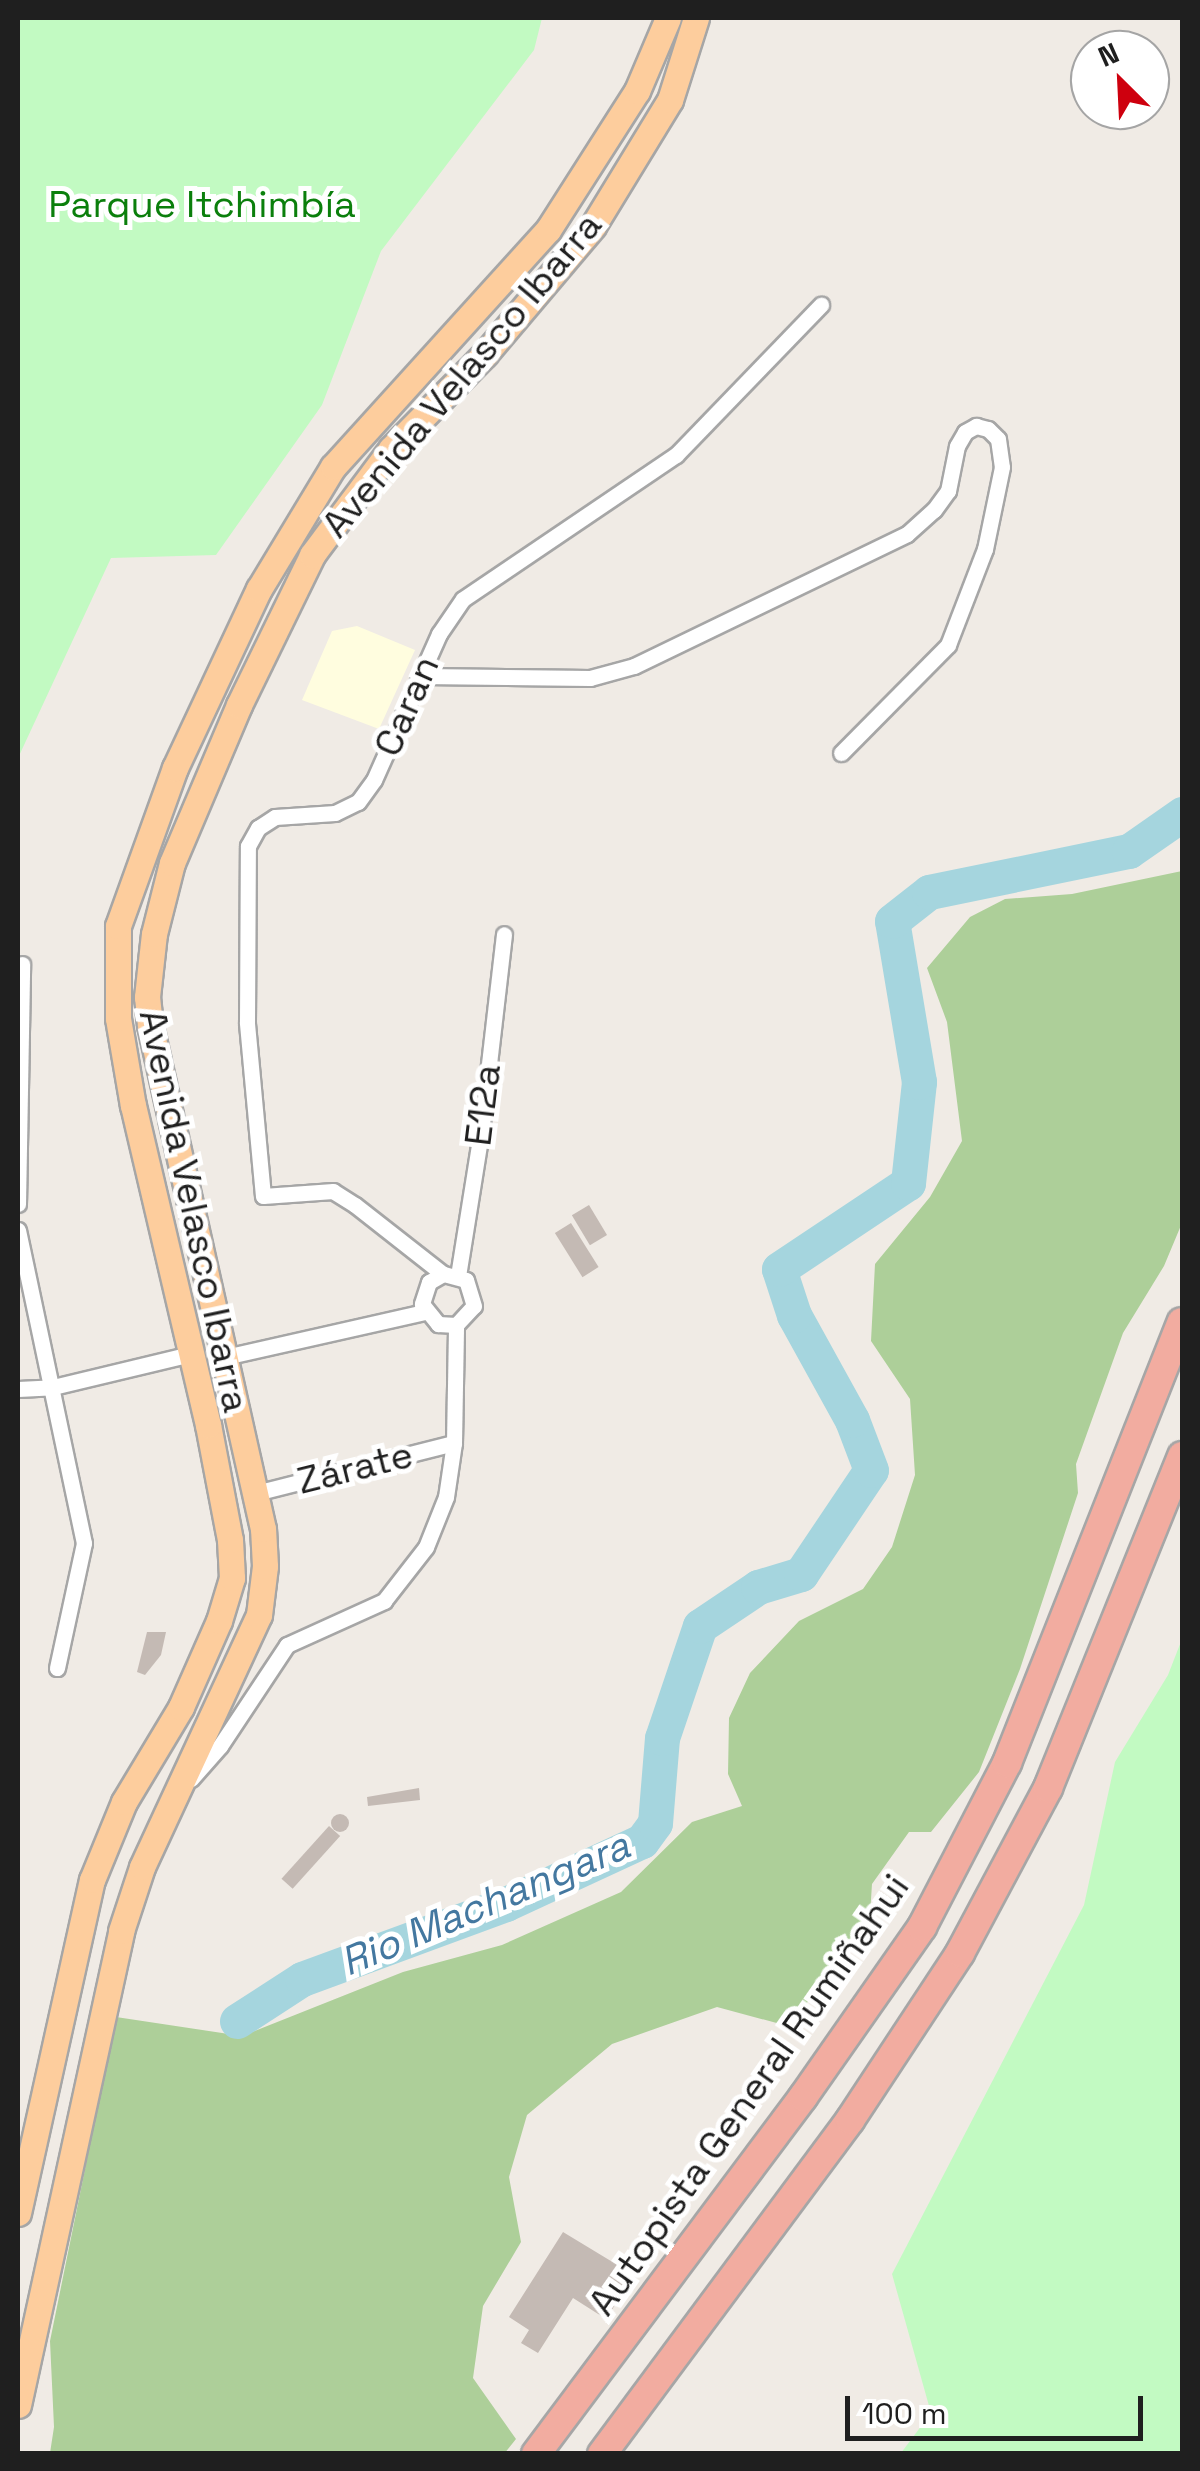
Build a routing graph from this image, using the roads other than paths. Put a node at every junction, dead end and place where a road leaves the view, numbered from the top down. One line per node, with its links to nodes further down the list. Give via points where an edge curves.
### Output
1 (668, 18): 4 (main road, Avenida Velasco Ibarra, via 636,91 548,230)
2 (696, 18): 5 (main road, Avenida Velasco Ibarra, via 670,100 592,226)
3 (821, 305): 6 (street, Caran, via 676,455 463,600)
4 (418, 378): 5 (main road); 16 (main road, Avenida Velasco Ibarra, via 333,468 259,590 175,768 118,926 118,1018)
5 (446, 393): 17 (main road, Avenida Velasco Ibarra, via 391,449 312,554 204,784 172,863 154,934 150,1025)
6 (422, 676): 7 (street, via 590,678 634,666 907,534 948,491 966,432 976,426 988,430 998,439 1002,467 985,549 948,645); 12 (street, Caran, via 358,802 335,813 275,817 248,846 246,1022 264,1196 333,1191)
7 (840, 754)
8 (504, 934): 12 (street, E12a, via 481,1133)
9 (22, 964): 10 (street)
10 (18, 1204)
11 (18, 1230): 18 (street)
12 (451, 1275): 13 (street, via 425,1289); 15 (street, via 475,1296 471,1314)
13 (425, 1312): 15 (street, via 438,1324); 17 (street)
14 (1182, 1322): 27 (highway, Autopista General Rumiñahui, via 1007,1762 922,1927 804,2097)
15 (456, 1325): 20 (street)
16 (190, 1354): 18 (street); 25 (main road, Avenida Velasco Ibarra, via 232,1578 180,1707 124,1802 92,1880)
17 (225, 1357): 22 (main road, Avenida Velasco Ibarra)
18 (53, 1387): 19 (street); 23 (street, via 84,1543)
19 (18, 1389)
20 (454, 1443): 22 (street, Zárate); 24 (street, via 446,1497 426,1547 384,1601 287,1645 220,1746)
21 (1182, 1456): 28 (highway, via 1048,1788 960,1953 838,2136)
22 (256, 1493): 24 (main road, Avenida Velasco Ibarra, via 266,1566 259,1614)
23 (56, 1668)
24 (175, 1798): 26 (main road, Avenida Velasco Ibarra, via 121,1931)
25 (18, 2213)
26 (18, 2405)
27 (536, 2454)
28 (602, 2454)

